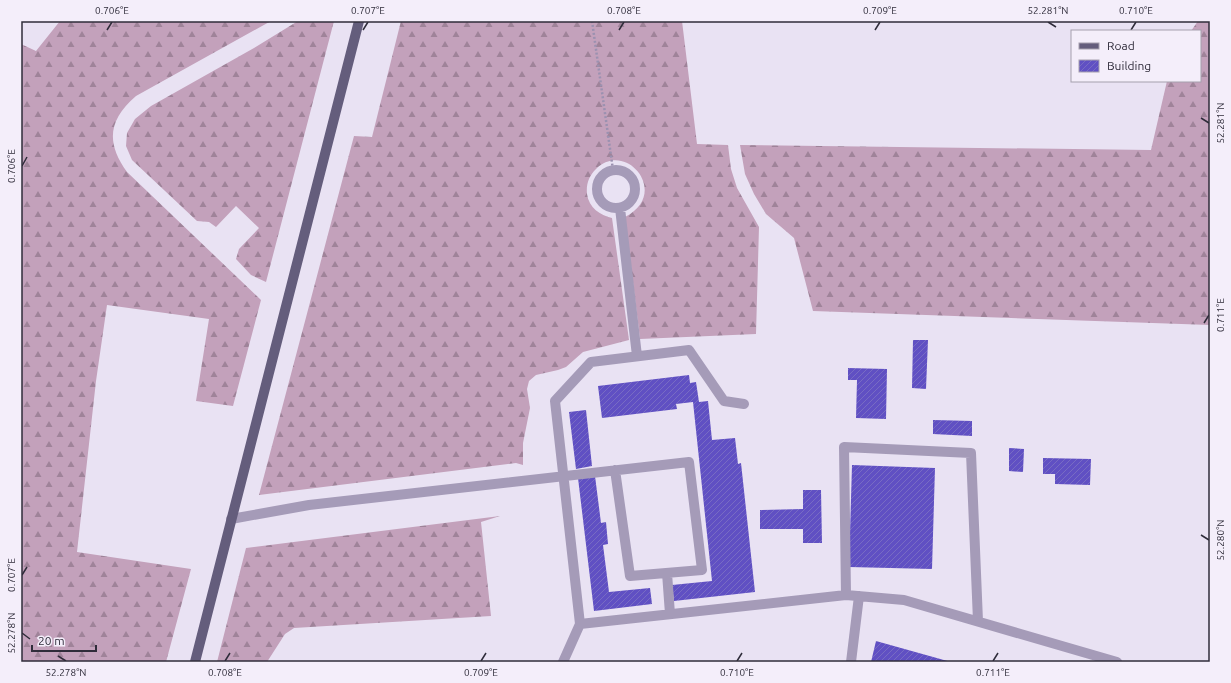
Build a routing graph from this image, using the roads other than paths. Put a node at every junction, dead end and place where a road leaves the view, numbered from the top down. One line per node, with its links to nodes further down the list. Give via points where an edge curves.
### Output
1 (359, 21): 7 (main road)
2 (620, 208): 2 (lane, via 632,201 636,188 625,172 613,170 599,180 597,192 607,206); 3 (lane)
3 (637, 356): 4 (lane, via 690,350 724,401); 6 (lane, via 591,362 554,401)
4 (744, 404)
5 (615, 470): 6 (lane); 8 (lane, via 630,576); 8 (lane, via 689,462 702,570)
6 (563, 476): 7 (lane, via 309,505); 13 (lane)
7 (231, 519): 14 (main road)
8 (667, 573): 11 (lane)
9 (846, 596): 10 (lane); 11 (lane); 12 (lane, via 844,447 970,453)
10 (859, 596): 12 (lane, via 904,600); 16 (lane)
11 (670, 614): 13 (lane)
12 (978, 621): 17 (lane)
13 (580, 624): 15 (lane)
14 (195, 662)
15 (563, 662)
16 (851, 662)
17 (1117, 662)

